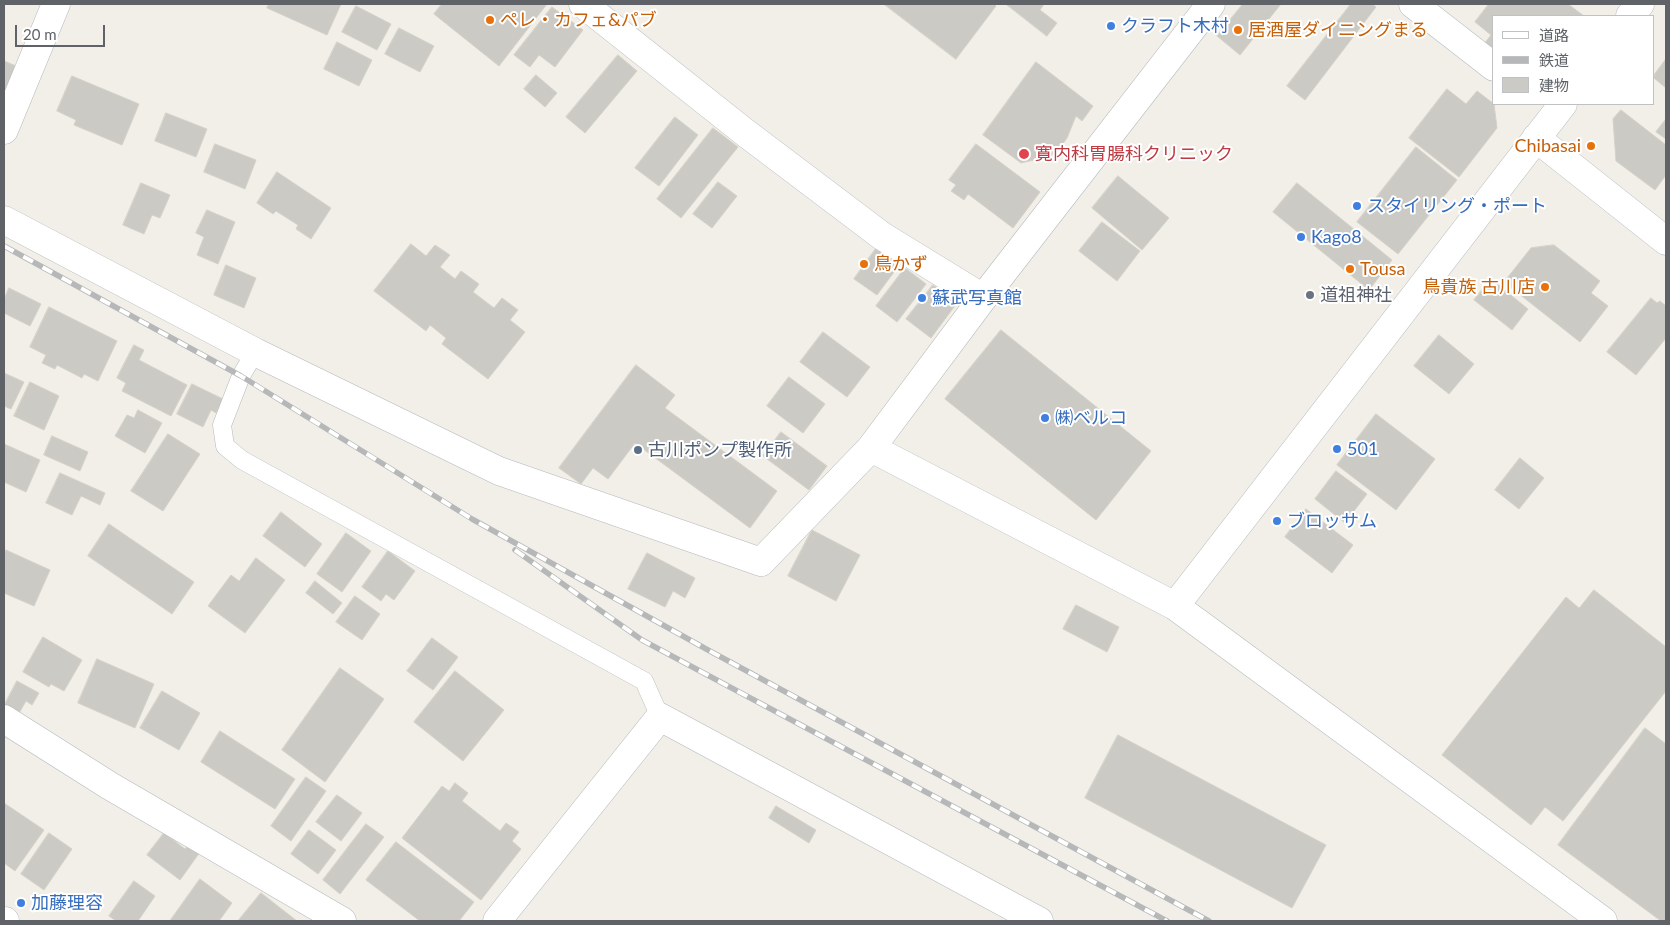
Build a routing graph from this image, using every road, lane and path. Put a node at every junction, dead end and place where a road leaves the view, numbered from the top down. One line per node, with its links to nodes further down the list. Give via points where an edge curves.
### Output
1 (56, 4): 9 (street)
2 (1212, 4): 13 (street)
3 (1413, 4): 7 (street)
4 (1640, 4): 6 (street)
5 (591, 6): 13 (street, via 747,134 882,236)
6 (1631, 15)
7 (1492, 65)
8 (1553, 107): 10 (street)
9 (4, 130)
10 (1536, 138): 12 (street); 16 (street)
11 (4, 220): 14 (street)
12 (1666, 241)
13 (983, 298): 15 (street)
14 (255, 352): 15 (street, via 499,470 760,562); 17 (lane, via 241,376 222,425 226,446 242,460 644,681)
15 (871, 448): 16 (street)
16 (1176, 606): 22 (street)
17 (660, 717): 20 (street); 21 (street)
18 (4, 719): 19 (street, via 110,786)
19 (342, 921)
20 (497, 921)
21 (1039, 921)
22 (1603, 921)

